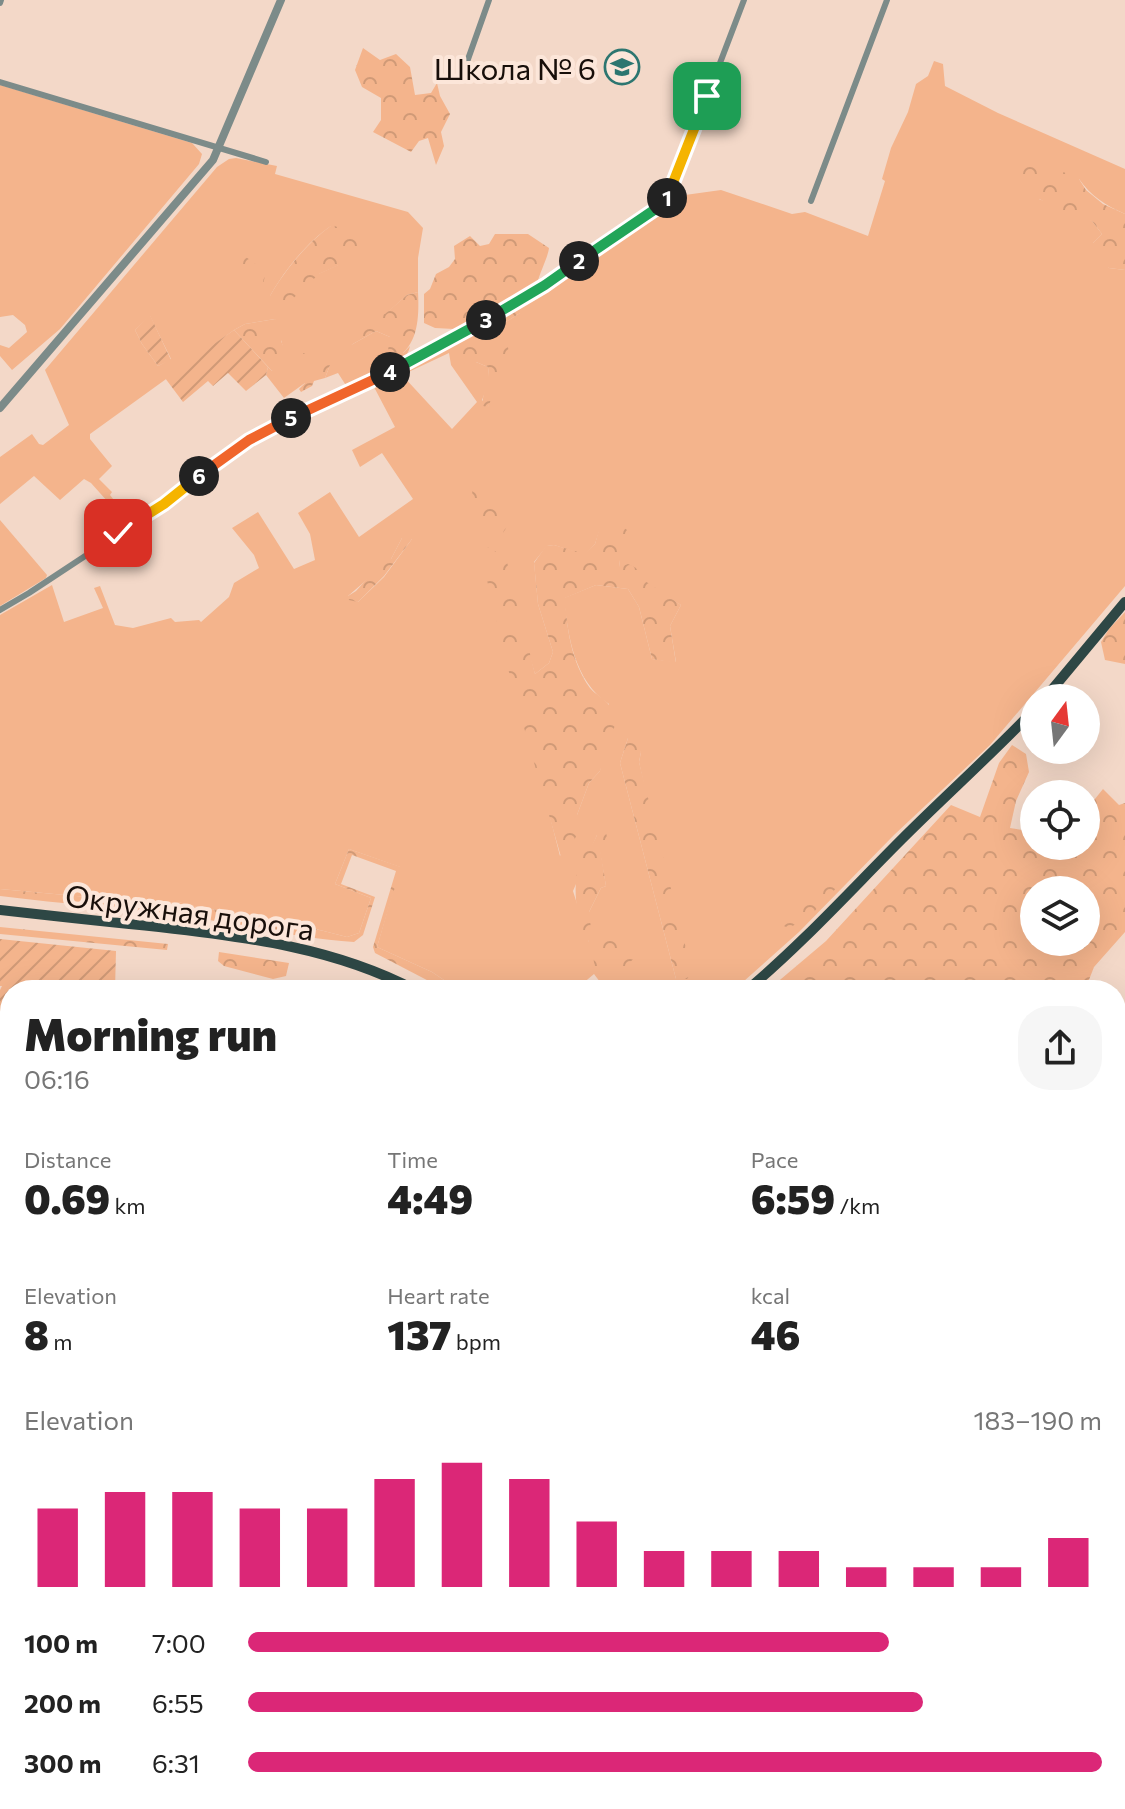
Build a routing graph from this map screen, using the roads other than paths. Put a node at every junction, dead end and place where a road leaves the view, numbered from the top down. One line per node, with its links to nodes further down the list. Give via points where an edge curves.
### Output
1 (281, 0): 7 (street)
2 (489, 0): 5 (street)
3 (744, 0): 12 (street, via 666,200 545,285 459,336 249,440 164,504)
4 (887, 0): 9 (street)
5 (467, 62)
6 (0, 82): 7 (street)
7 (219, 149): 8 (street); 10 (street)
8 (266, 162)
9 (811, 201)
10 (0, 408)
11 (1125, 602): 13 (main road)
12 (0, 610)
13 (1057, 684)
14 (1020, 725): 17 (main road)
15 (0, 910): 16 (main road, Окружная дорога, via 282,944)
16 (392, 980)
17 (758, 980)

